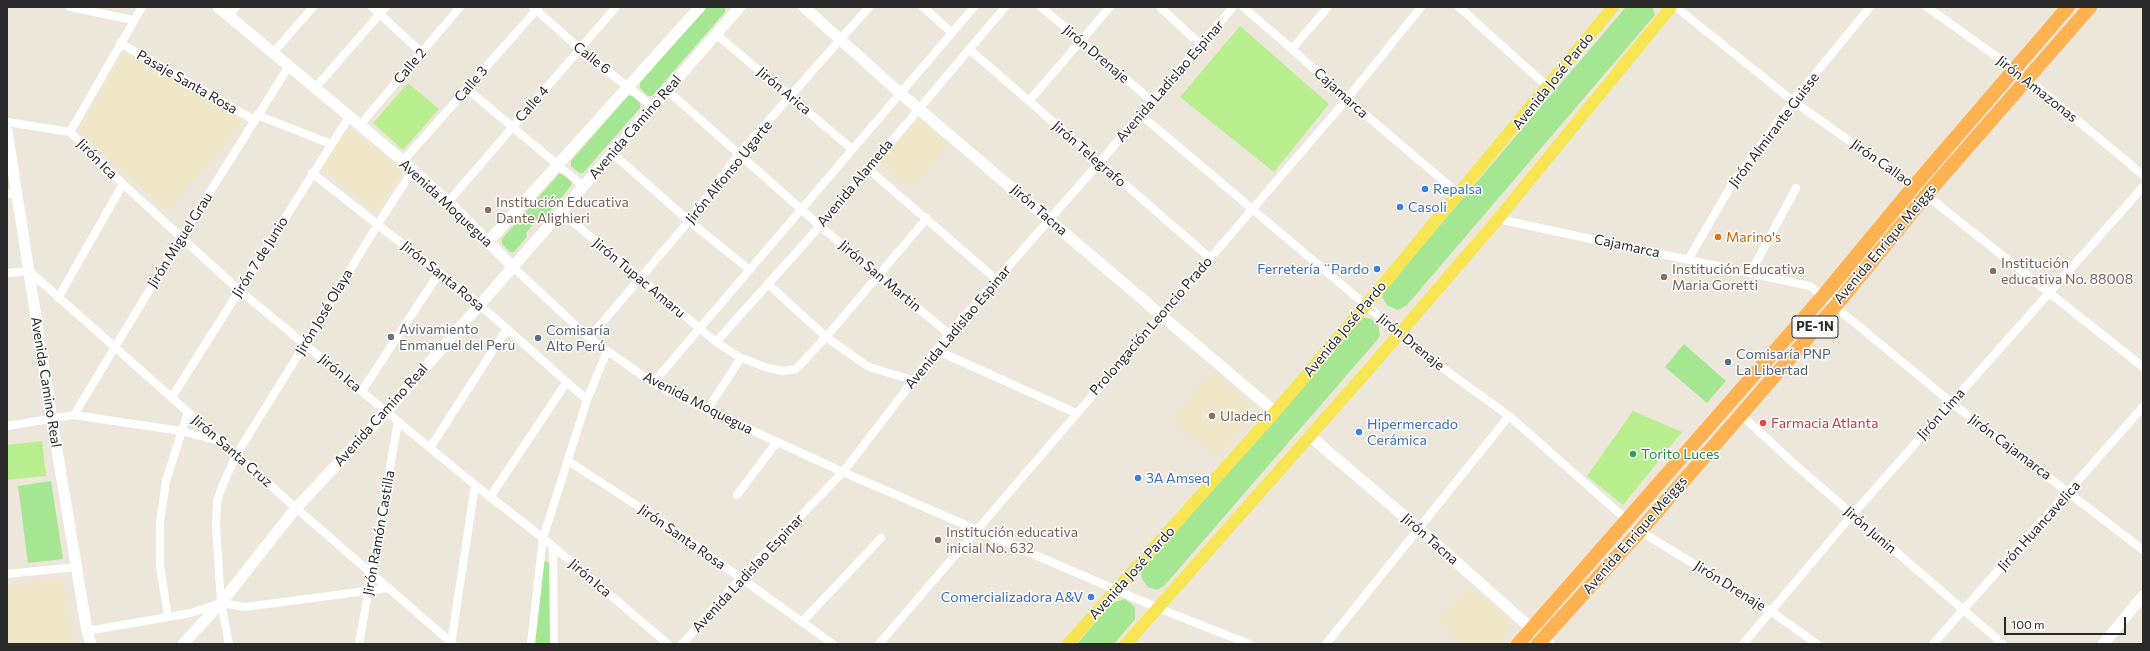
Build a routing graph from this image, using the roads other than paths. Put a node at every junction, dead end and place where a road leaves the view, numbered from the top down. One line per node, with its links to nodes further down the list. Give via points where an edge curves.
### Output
1 (70, 7): 35 (street)
2 (142, 7): 35 (street)
3 (218, 7): 34 (street, Avenida Moquegua)
4 (236, 7): 34 (street)
5 (313, 7): 46 (street)
6 (372, 7): 33 (street)
7 (386, 7): 33 (street)
8 (460, 7): 45 (street, Calle 2)
9 (616, 7): 43 (street, Calle 4)
10 (700, 7): 50 (street)
11 (804, 7): 38 (street, Jirón Tacna)
12 (869, 7): 38 (street, Jirón Alfonso Ugarte)
13 (923, 7): 36 (street)
14 (974, 7): 36 (street, Avenida Alameda)
15 (1005, 7): 44 (street, Avenida Alameda)
16 (1041, 7): 39 (street, Jirón Drenaje)
17 (1110, 7): 39 (street)
18 (1160, 7): 41 (street)
19 (1233, 7): 41 (street, Avenida Ladislao Espinar)
20 (1243, 7): 42 (street, Cajamarca)
21 (1328, 7): 42 (street)
22 (1421, 7): 57 (street, Prolongación Leoncio Prado)
23 (1459, 7): 51 (street)
24 (1613, 7): 51 (main road, Avenida José Pardo)
25 (1670, 7): 95 (main road)
26 (1676, 7): 60 (street, Jirón Callao)
27 (1870, 7): 60 (street, Jirón Almirante Guisse)
28 (1927, 7): 48 (street, Jirón Amazonas)
29 (2068, 7): 48 (highway, Avenida Enrique Meiggs / PE-1N)
30 (2090, 7): 49 (highway, Avenida Enrique Meiggs / PE-1N)
31 (536, 8): 43 (street, Calle 6); 53 (street, Calle 3)
32 (737, 8): 37 (street, Avenida Camino Real)
33 (380, 14): 45 (street); 52 (street)
34 (228, 16): 46 (street, Avenida Moquegua)
35 (133, 20): 40 (street)
36 (952, 33): 55 (street, Avenida Alameda)
37 (716, 34): 54 (street, Avenida Camino Real); 56 (street, Jirón Arica)
38 (841, 39): 55 (street, Jirón Tacna); 56 (street, Jirón Alfonso Ugarte)
39 (1080, 41): 58 (street); 59 (street, Jirón Drenaje)
40 (120, 43): 65 (street, Pasaje Santa Rosa); 70 (street)
41 (1201, 45): 59 (street, Avenida Ladislao Espinar)
42 (1292, 48): 57 (street, Cajamarca)
43 (580, 49): 50 (street, Calle 6); 68 (street, Calle 4)
44 (969, 49): 58 (street, Jirón Telegrafo); 62 (street, Avenida Alameda)
45 (421, 52): 67 (street, Calle 2)
46 (273, 53): 47 (street, Avenida Moquegua)
47 (289, 66): 52 (street, Avenida Moquegua); 65 (street, Jirón Miguel Grau)
48 (2013, 69): 49 (street, Jirón Amazonas); 84 (highway, Avenida Enrique Meiggs / PE-1N)
49 (2028, 79): 81 (street, Jirón Amazonas); 89 (highway, Avenida Enrique Meiggs / PE-1N)
50 (629, 86): 61 (street, Calle 6); 77 (street)
51 (1548, 87): 88 (main road, Avenida José Pardo)
52 (316, 88): 64 (street, Avenida Moquegua)
53 (467, 89): 68 (street); 75 (street, Calle 3)
54 (667, 90): 61 (street, Avenida Camino Real); 74 (street, Jirón San Martin)
55 (900, 93): 62 (street, Jirón Tacna); 72 (street, Avenida Alameda)
56 (791, 97): 72 (street, Jirón Arica); 74 (street, Jirón Alfonso Ugarte)
57 (1347, 99): 88 (street, Cajamarca); 92 (street, Prolongación Leoncio Prado)
58 (1029, 101): 76 (street, Jirón Telegrafo)
59 (1152, 101): 63 (street, Avenida Ladislao Espinar)
60 (1793, 101): 84 (street, Jirón Callao); 103 (street, Jirón Almirante Guisse, via 1732,184)
61 (653, 107): 73 (street, Avenida Camino Real)
62 (920, 107): 78 (street, Avenida Alameda); 96 (street, Jirón Tacna)
63 (1141, 115): 76 (street, Avenida Ladislao Espinar); 92 (street, Jirón Drenaje)
64 (349, 117): 67 (street, Avenida Moquegua); 71 (street, Jirón 7 de Junio)
65 (256, 118): 71 (street, Pasaje Santa Rosa); 100 (street, Jirón Miguel Grau)
66 (7, 122): 70 (street, Jirón Ica)
67 (360, 125): 75 (street, Avenida Moquegua)
68 (512, 127): 77 (street); 90 (street, Calle 4)
69 (7, 131): 87 (street, Avenida Camino Real)
70 (70, 132): 82 (street, Jirón Ica)
71 (331, 144): 80 (street, Jirón 7 de Junio)
72 (852, 149): 91 (street, Avenida Alameda)
73 (612, 153): 83 (street, Avenida Camino Real); 97 (street)
74 (739, 154): 91 (street, Jirón San Martin); 97 (street, Jirón Alfonso Ugarte)
75 (403, 161): 79 (street, Avenida Moquegua)
76 (1099, 163): 96 (street, Avenida Ladislao Espinar); 102 (street, Jirón Telegrafo)
77 (557, 166): 83 (street); 101 (street)
78 (867, 168): 94 (street); 99 (street, Avenida Alameda)
79 (413, 170): 90 (street, Avenida Moquegua); 98 (street, Jirón José Olaya)
80 (312, 173): 98 (street, Jirón Santa Rosa); 114 (street, Jirón 7 de Junio)
81 (2143, 175)
82 (123, 184): 100 (street, Jirón Ica); 117 (street)
83 (583, 186): 93 (street, Avenida Camino Real)
84 (1914, 186): 89 (street, Jirón Callao); 116 (highway, Avenida Enrique Meiggs / PE-1N)
85 (1796, 188): 107 (street)
86 (2143, 188): 115 (street, Jirón Lima)
87 (12, 193): 106 (street, Avenida Camino Real)
88 (1459, 194): 119 (main road, Avenida José Pardo)
89 (1926, 195): 115 (street, Jirón Callao); 120 (highway, Avenida Enrique Meiggs / PE-1N)
90 (448, 202): 101 (street, Avenida Moquegua)
91 (802, 210): 99 (street, Jirón San Martin); 105 (street, Avenida Alameda)
92 (1252, 210): 102 (street, Prolongación Leoncio Prado); 119 (street, Jirón Drenaje)
93 (561, 212): 104 (street, Avenida Camino Real); 111 (street, Jirón Tupac Amaru)
94 (927, 218): 110 (street); 112 (street)
95 (1498, 219): 103 (street, Cajamarca); 124 (main road)
96 (1050, 220): 112 (street, Avenida Ladislao Espinar); 121 (street, Jirón Tacna)
97 (689, 221): 105 (street); 111 (street, Jirón Alfonso Ugarte)
98 (378, 224): 109 (street, Jirón Santa Rosa); 129 (street, Jirón José Olaya)
99 (820, 226): 110 (street, Jirón San Martin); 113 (street, Avenida Alameda)
100 (181, 238): 114 (street, Jirón Ica); 130 (street, Jirón Miguel Grau)
101 (488, 242): 104 (street, Avenida Moquegua)
102 (1210, 258): 121 (street, Prolongación Leoncio Prado)
103 (1688, 260): 107 (street, Cajamarca)
104 (513, 267): 118 (street, Avenida Camino Real); 127 (street, Avenida Moquegua)
105 (750, 270): 122 (street, Avenida Alameda)
106 (29, 271): 108 (street); 117 (street, Jirón Santa Cruz); 151 (street, Avenida Camino Real)
107 (1751, 272): 116 (street, Cajamarca, via 1810,286)
108 (7, 273)
109 (439, 273): 118 (street, Jirón Santa Rosa); 138 (street)
110 (878, 274): 125 (street, Jirón San Martin); 126 (street)
111 (640, 280): 122 (street, Jirón Tupac Amaru); 127 (street, Jirón Alfonso Ugarte)
112 (997, 280): 125 (street, Avenida Ladislao Espinar)
113 (768, 284): 126 (street); 128 (street, Avenida Alameda)
114 (239, 290): 129 (street, Jirón Ica); 139 (street, Jirón 7 de Junio)
115 (2048, 293): 134 (street, Jirón Callao); 141 (street, Jirón Lima)
116 (1823, 296): 120 (street, Jirón Cajamarca); 168 (highway, Avenida Enrique Meiggs / PE-1N)
117 (58, 298): 130 (street, Jirón Santa Cruz)
118 (480, 305): 123 (street, Jirón Santa Rosa); 144 (street, Avenida Camino Real)
119 (1366, 305): 124 (street, Jirón Drenaje); 146 (main road, Avenida José Pardo)
120 (1835, 305): 141 (street, Jirón Cajamarca); 149 (highway, Avenida Enrique Meiggs / PE-1N)
121 (1161, 316): 146 (street, Jirón Tacna); 147 (street, Prolongación Leoncio Prado)
122 (700, 329): 128 (street); 137 (street, Avenida Alameda)
123 (506, 330): 136 (street, Jirón Santa Rosa); 158 (street)
124 (1400, 333): 150 (street, Jirón Drenaje, via 1440,366); 155 (main road)
125 (949, 334): 131 (street, Avenida Ladislao Espinar)
126 (826, 337): 133 (street, via 796,369 783,371); 135 (street, via 869,367)
127 (589, 338): 132 (street, Avenida Moquegua)
128 (716, 342): 133 (street)
129 (305, 344): 138 (street, Jirón Ica); 159 (street, Jirón José Olaya)
130 (115, 347): 139 (street, Jirón Santa Cruz); 148 (street, Jirón Miguel Grau)
131 (936, 350): 135 (street, Avenida Ladislao Espinar); 147 (street)
132 (607, 351): 137 (street, Avenida Moquegua); 140 (street)
133 (741, 358): 143 (street)
134 (2143, 367)
135 (912, 380): 161 (street, Avenida Ladislao Espinar)
136 (566, 383): 140 (street, Jirón Santa Rosa); 165 (street)
137 (653, 383): 143 (street, Avenida Moquegua)
138 (362, 391): 144 (street, Jirón Ica)
139 (172, 397): 145 (street, Jirón Santa Cruz)
140 (587, 400): 160 (street)
141 (1952, 403): 163 (street, Jirón Cajamarca); 167 (street, Jirón Lima)
142 (2143, 407): 163 (street, Jirón Huancavelica)
143 (707, 410): 157 (street, Avenida Moquegua)
144 (387, 411): 152 (street, Jirón Ica); 166 (street, Avenida Camino Real)
145 (188, 412): 154 (street); 156 (street, Jirón Santa Cruz)
146 (1275, 412): 181 (main road, Avenida José Pardo)
147 (1076, 413): 170 (street, Prolongación Leoncio Prado)
148 (74, 414): 151 (street); 154 (street)
149 (1740, 414): 167 (street, Jirón Junin); 171 (highway, Avenida Enrique Meiggs / PE-1N)
150 (1509, 416): 168 (street, Jirón Drenaje); 169 (street)
151 (52, 420): 153 (street); 176 (street, Avenida Camino Real)
152 (398, 422): 158 (street, Jirón Ica); 177 (street, Jirón Ramón Castilla)
153 (7, 426)
154 (181, 431): 156 (street); 188 (street, via 166,481 160,523 160,564)
155 (1310, 436): 169 (street, Jirón Tacna); 185 (main road)
156 (222, 442): 159 (street, Jirón Santa Cruz)
157 (777, 442): 161 (street, Avenida Moquegua); 164 (street)
158 (430, 448): 162 (street, Jirón Ica)
159 (236, 454): 166 (street, Jirón Santa Cruz); 184 (street, Jirón José Olaya, via 217,502)
160 (568, 461): 172 (street); 179 (street, Jirón Santa Rosa)
161 (843, 472): 170 (street, Avenida Moquegua); 179 (street, Avenida Ladislao Espinar)
162 (475, 485): 165 (street, Jirón Ica); 193 (street)
163 (2069, 492): 175 (street, Jirón Cajamarca); 186 (street, Jirón Huancavelica)
164 (738, 495)
165 (490, 497): 172 (street, Jirón Ica)
166 (296, 508): 177 (street, Jirón Santa Cruz); 184 (street, Avenida Camino Real)
167 (1852, 515): 186 (street, Jirón Junin); 187 (street, Jirón Lima)
168 (1628, 520): 190 (highway, Avenida Enrique Meiggs / PE-1N)
169 (1419, 529): 190 (street, Jirón Tacna); 208 (street)
170 (977, 530): 181 (street, Avenida Moquegua); 204 (street, Prolongación Leoncio Prado)
171 (1640, 531): 187 (street, Jirón Drenaje); 192 (highway, Avenida Enrique Meiggs / PE-1N)
172 (543, 538): 174 (street, Jirón Ica); 199 (street)
173 (881, 538): 189 (street)
174 (553, 547): 200 (street); 201 (street, Jirón Ica)
175 (2143, 550)
176 (76, 567): 178 (street); 191 (street, Avenida Camino Real)
177 (372, 572): 180 (street, Jirón Santa Cruz); 182 (street, Jirón Ramón Castilla)
178 (7, 574)
179 (741, 578): 189 (street, Jirón Santa Rosa); 202 (street, Avenida Ladislao Espinar)
180 (389, 588): 182 (street); 193 (street, Jirón Santa Cruz)
181 (1117, 590): 185 (street, Avenida Moquegua); 205 (main road, Avenida José Pardo)
182 (368, 591): 184 (street, via 245,607); 198 (street, Jirón Ramón Castilla)
183 (2143, 596): 214 (street)
184 (221, 603): 188 (street, via 191,614); 196 (street, Avenida Camino Real); 197 (street, Jirón José Olaya)
185 (1158, 608): 206 (main road); 207 (street, Avenida Moquegua)
186 (1963, 611): 212 (street, Jirón Huancavelica); 213 (street, Jirón Junin)
187 (1772, 612): 210 (street, Jirón Lima); 211 (street, Jirón Drenaje)
188 (168, 617): 191 (street)
189 (802, 622): 203 (street, Jirón Santa Rosa)
190 (1532, 629): 192 (street, Jirón Tacna); 209 (highway, Avenida Enrique Meiggs / PE-1N)
191 (87, 631): 194 (street, Avenida Camino Real); 195 (street, Avenida Camino Real)
192 (1543, 642)
193 (452, 643)
194 (86, 644)
195 (91, 644)
196 (183, 644)
197 (229, 644)
198 (359, 644)
199 (531, 644)
200 (554, 644)
201 (668, 644)
202 (682, 644)
203 (833, 644)
204 (879, 644)
205 (1068, 644)
206 (1126, 644)
207 (1249, 644)
208 (1326, 644)
209 (1518, 644)
210 (1743, 644)
211 (1817, 644)
212 (1933, 644)
213 (2003, 644)
214 (2103, 644)

